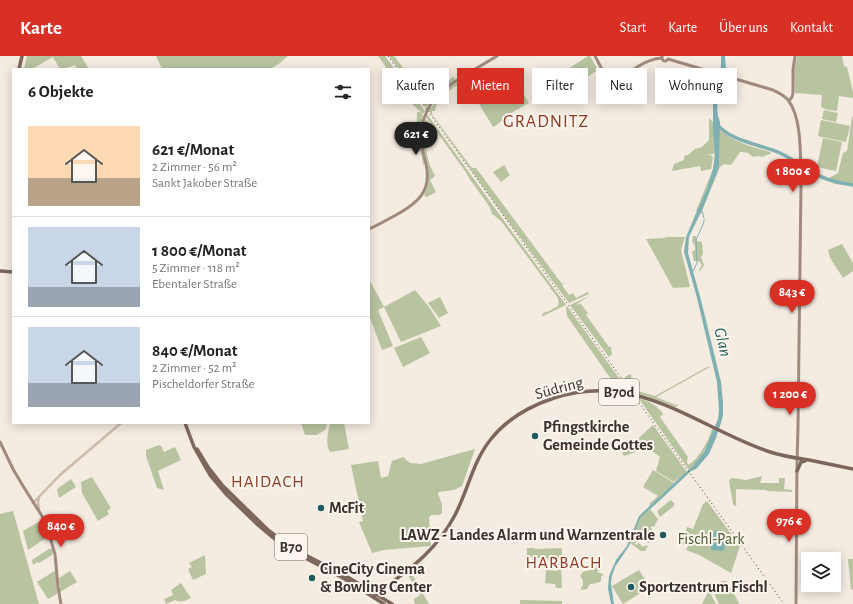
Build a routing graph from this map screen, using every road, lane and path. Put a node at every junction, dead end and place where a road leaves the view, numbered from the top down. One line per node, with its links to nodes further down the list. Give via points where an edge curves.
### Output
1 (22, 56): 7 (main road)
2 (497, 56): 11 (main road, bridge, via 451,84 432,102 426,111 421,130 427,177 425,189 415,203)
3 (595, 56): 8 (main road)
4 (795, 56): 10 (main road, via 793,93)
5 (662, 57): 6 (main road, via 665,61); 9 (main road)
6 (668, 58): 10 (main road, via 773,90)
7 (19, 68)
8 (601, 68)
9 (637, 68)
10 (789, 101): 17 (main road, via 798,127 800,146)
11 (370, 228)
12 (0, 271): 13 (main road)
13 (12, 272)
14 (121, 424): 21 (street, via 60,475)
15 (185, 424): 24 (main road, B70, via 197,454 213,476)
16 (0, 442): 22 (main road, via 22,486)
17 (797, 458): 18 (main road, Südring / B70d); 20 (main road); 25 (main road, Südring / B70d, via 766,451 643,397 597,391 555,398 522,412 498,430 478,459 455,515 436,544 418,563)
18 (808, 460): 19 (main road, Südring / B70d); 20 (main road, via 801,462)
19 (853, 469)
20 (797, 471): 33 (main road)
21 (39, 497): 22 (street); 23 (street)
22 (34, 503): 23 (main road)
23 (39, 511): 30 (main road, via 52,543)
24 (267, 531): 26 (main road, B70, via 296,550); 29 (main road, B70, via 292,551 343,578)
25 (381, 590): 26 (main road); 27 (main road, Südring / B70d); 28 (main road)
26 (372, 591): 27 (main road); 28 (main road, B70)
27 (375, 595): 29 (main road)
28 (383, 598): 32 (main road, B70)
29 (377, 600): 31 (main road, B70)
30 (61, 604)
31 (384, 604)
32 (392, 604)
33 (796, 604)

